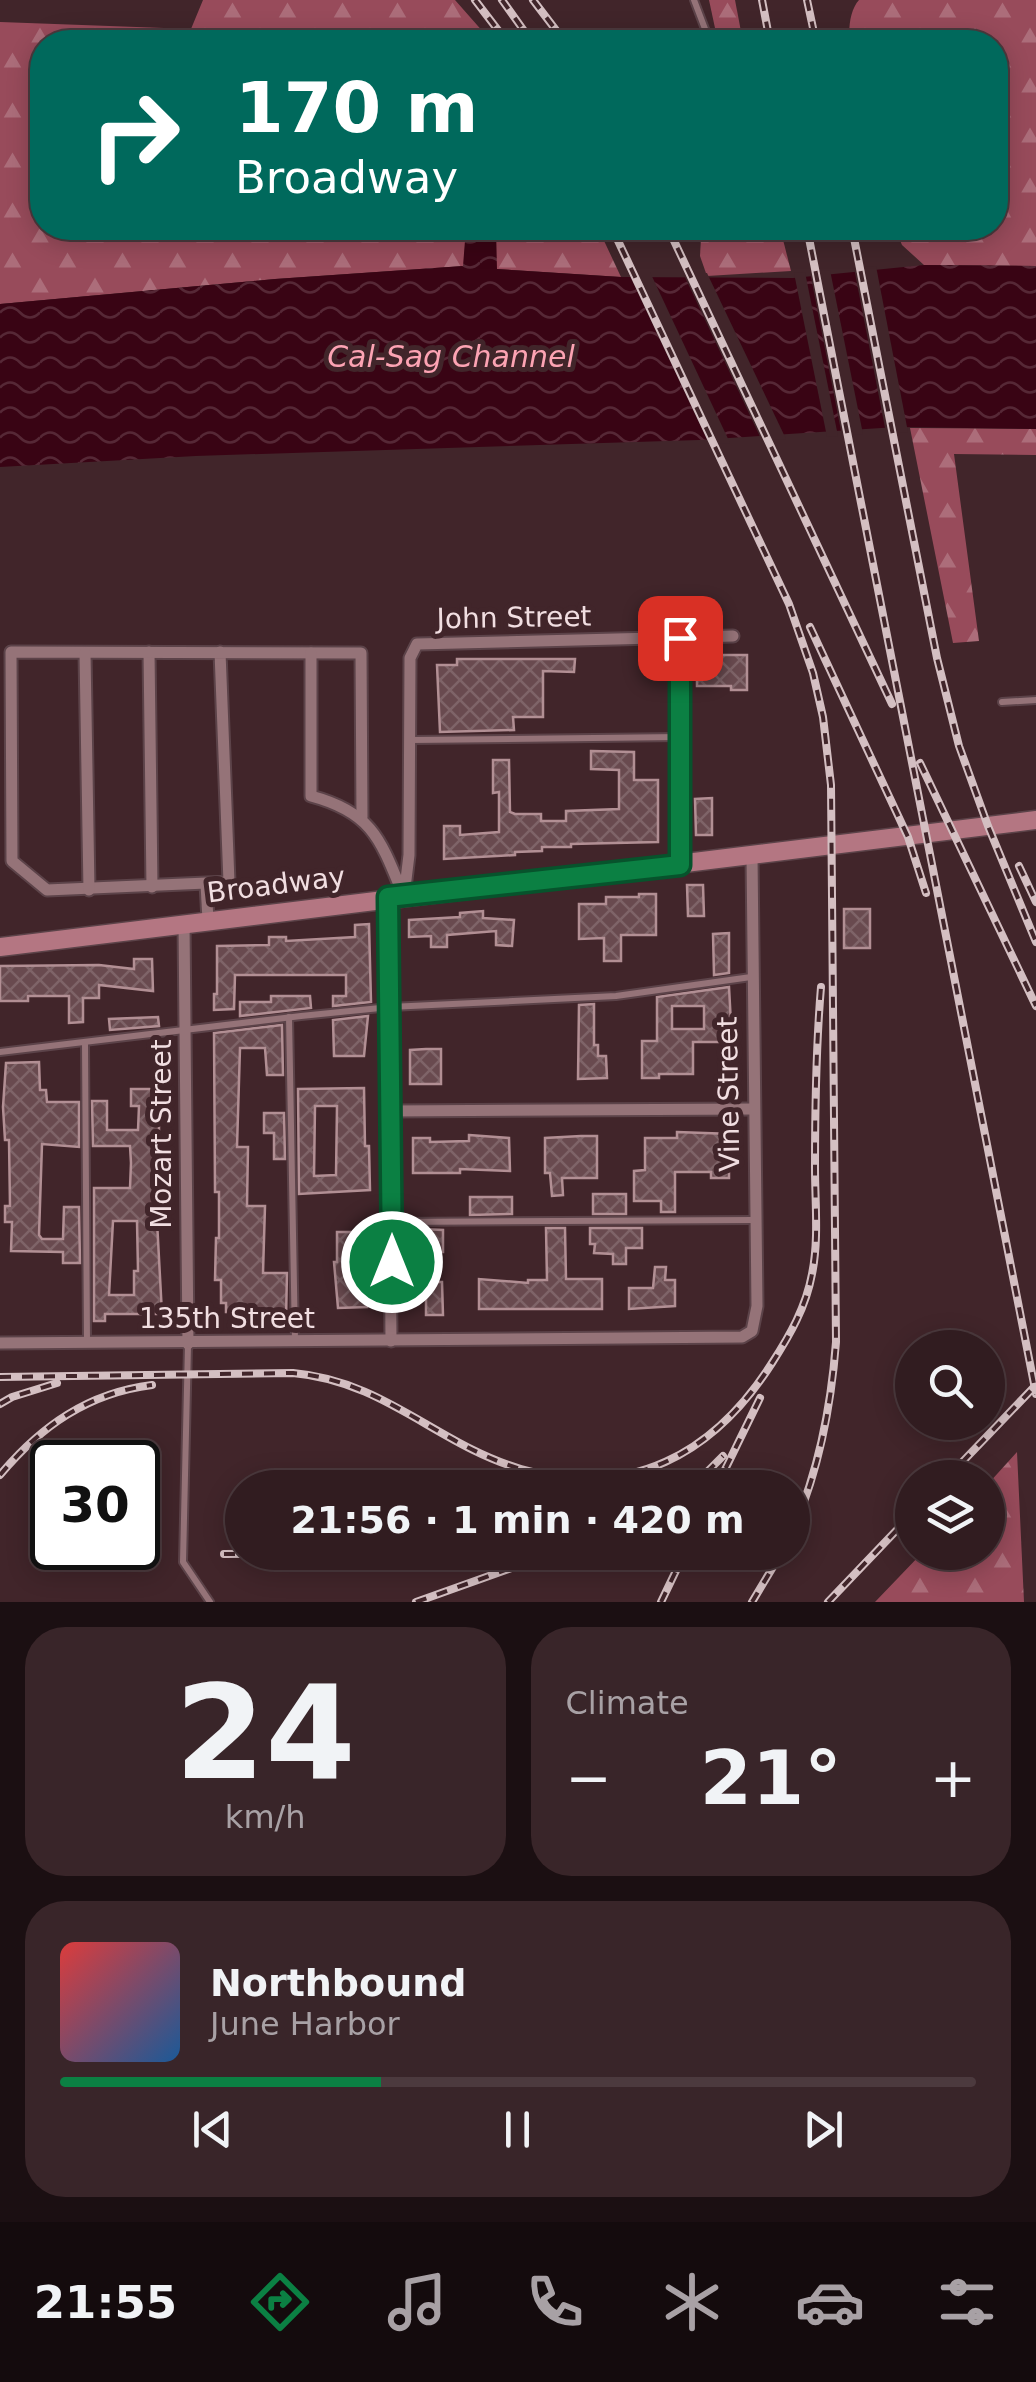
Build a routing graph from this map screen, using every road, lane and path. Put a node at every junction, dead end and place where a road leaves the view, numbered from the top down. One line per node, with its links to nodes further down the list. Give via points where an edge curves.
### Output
1 (694, 0): 2 (lane)
2 (705, 30)
3 (733, 636): 4 (street, John Street)
4 (680, 638): 11 (street); 12 (street, John Street, via 417,644 410,658)
5 (86, 652): 6 (street); 19 (street); 19 (street, via 11,652 12,861 47,890)
6 (148, 652): 7 (street); 18 (street)
7 (220, 652): 8 (street); 17 (street, via 229,882)
8 (311, 652): 13 (street, via 311,796); 13 (street, via 360,653)
9 (1036, 700): 10 (lane)
10 (1002, 702)
11 (680, 738): 12 (lane); 16 (street)
12 (411, 740): 20 (street, via 409,854)
13 (362, 818): 20 (street, via 380,839)
14 (1036, 820): 15 (street, Broadway)
15 (752, 856): 16 (street, Broadway); 24 (street, Vine Street)
16 (680, 865): 20 (street, Broadway)
17 (206, 884): 18 (street); 21 (street)
18 (152, 887): 19 (street)
19 (89, 890)
20 (396, 896): 21 (street, Broadway); 25 (street)
21 (208, 920): 22 (street, Broadway)
22 (184, 923): 23 (street, Broadway); 27 (street, Mozart Street)
23 (0, 947)
24 (751, 977): 25 (lane, via 616,996); 30 (street, Vine Street)
25 (390, 1007): 26 (lane); 31 (street)
26 (289, 1017): 27 (lane); 35 (lane)
27 (185, 1032): 28 (lane); 39 (street, Mozart Street)
28 (85, 1043): 29 (lane); 38 (lane)
29 (0, 1052)
30 (754, 1108): 31 (street); 32 (street, Vine Street)
31 (392, 1112): 33 (street)
32 (756, 1220): 33 (lane); 34 (street, Vine Street)
33 (392, 1222): 36 (street)
34 (752, 1330): 36 (street, 135th Street, via 730,1338)
35 (295, 1342): 36 (street, 135th Street); 39 (street, 135th Street)
36 (392, 1342)
37 (0, 1343): 38 (street, 135th Street)
38 (88, 1344): 39 (street, 135th Street)
39 (188, 1344): 40 (lane, via 184,1562)
40 (210, 1602)

